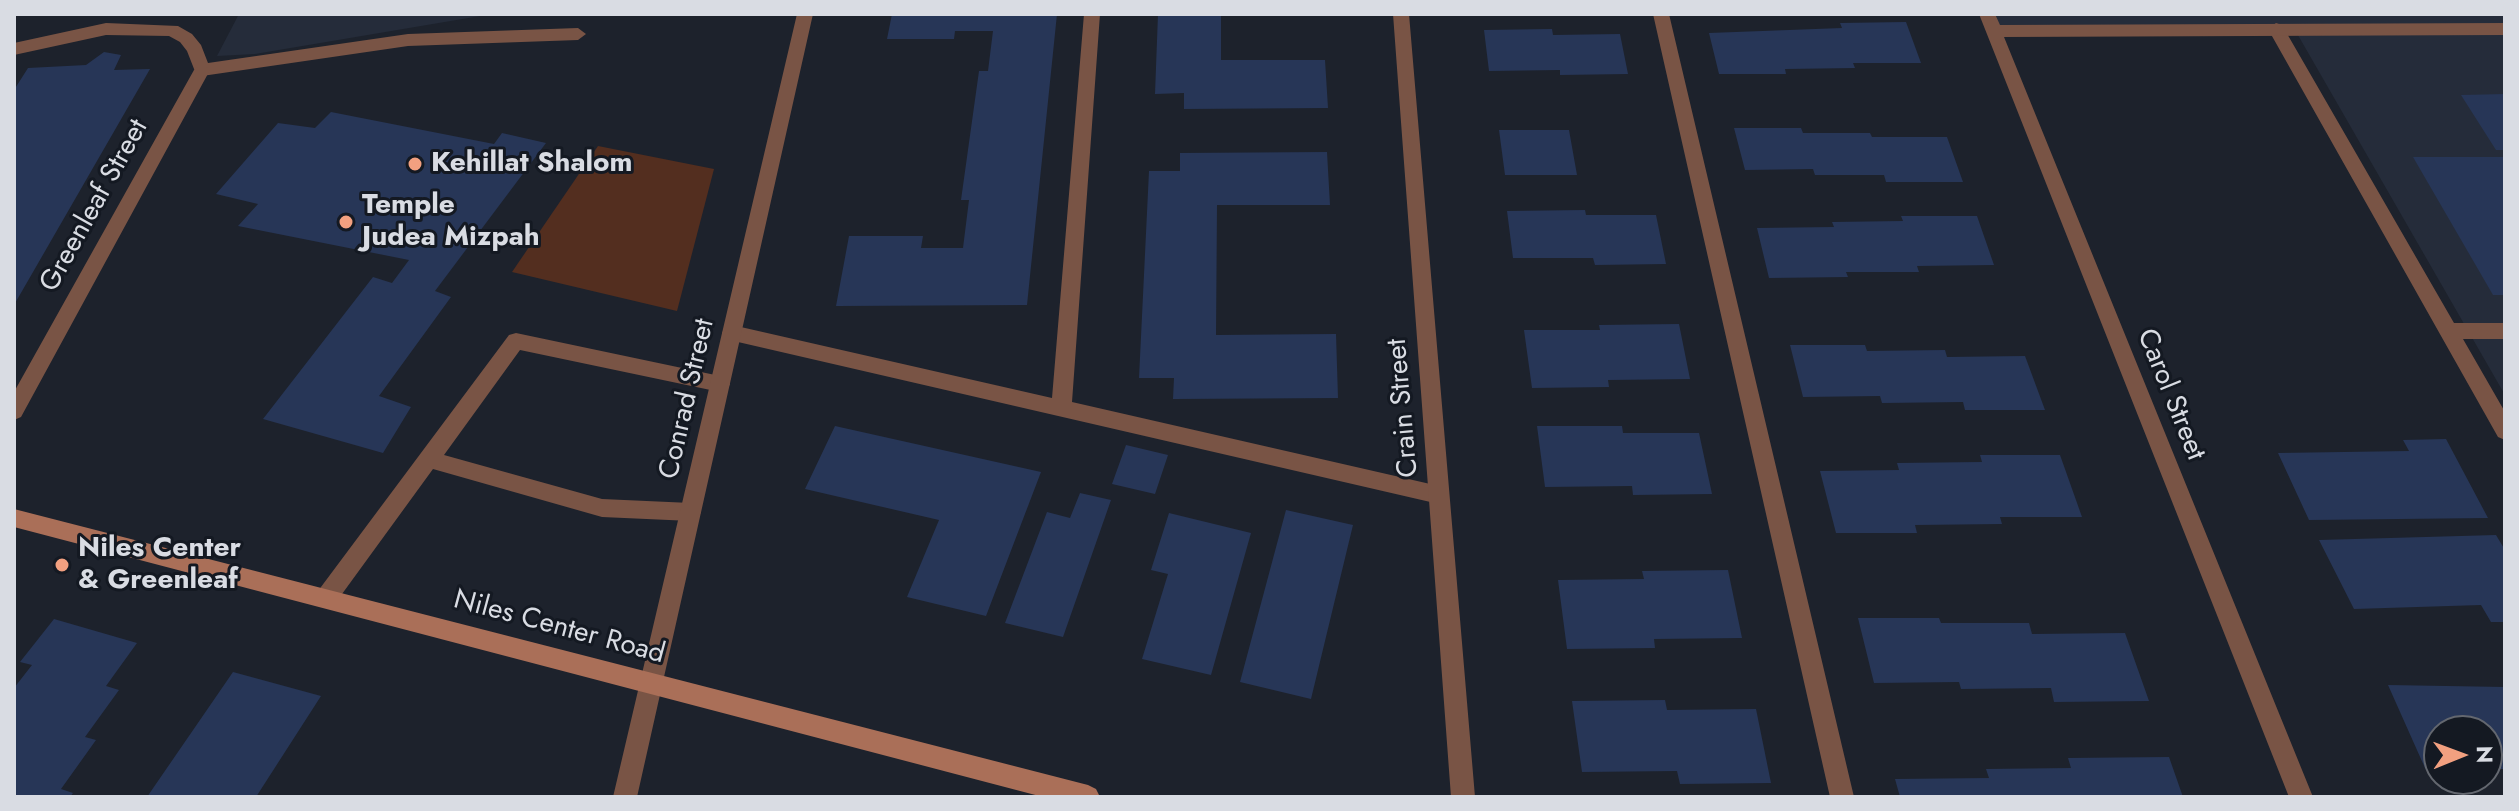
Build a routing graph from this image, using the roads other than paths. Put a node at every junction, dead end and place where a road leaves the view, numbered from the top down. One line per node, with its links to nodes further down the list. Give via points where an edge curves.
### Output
1 (805, 14): 13 (street, Conrad Street)
2 (1092, 14): 15 (street)
3 (1401, 14): 19 (street, Crain Street)
4 (1661, 14): 27 (street)
5 (1991, 22): 6 (street); 28 (street, Carol Street)
6 (2276, 29): 7 (street); 11 (street)
7 (2505, 29)
8 (578, 34): 10 (street, via 408,40)
9 (14, 49): 10 (street, via 106,29 172,30 195,49)
10 (202, 70): 16 (street, Greenleaf Street)
11 (2448, 331): 12 (street); 17 (street)
12 (2505, 331)
13 (732, 333): 14 (street, Conrad Street); 15 (street)
14 (720, 384): 18 (street, via 516,341); 20 (street, Conrad Street)
15 (1061, 409): 19 (street)
16 (14, 411)
17 (2505, 431)
18 (431, 460): 20 (street, via 602,508); 22 (street)
19 (1439, 495): 26 (street, Crain Street)
20 (691, 512): 23 (street, Conrad Street)
21 (14, 518): 22 (main road, Niles Center Road)
22 (326, 598): 23 (main road, Niles Center Road)
23 (650, 684): 24 (street, Conrad Street); 25 (main road, Niles Center Road)
24 (625, 797)
25 (1088, 797)
26 (1463, 797)
27 (1842, 797)
28 (2301, 797)

